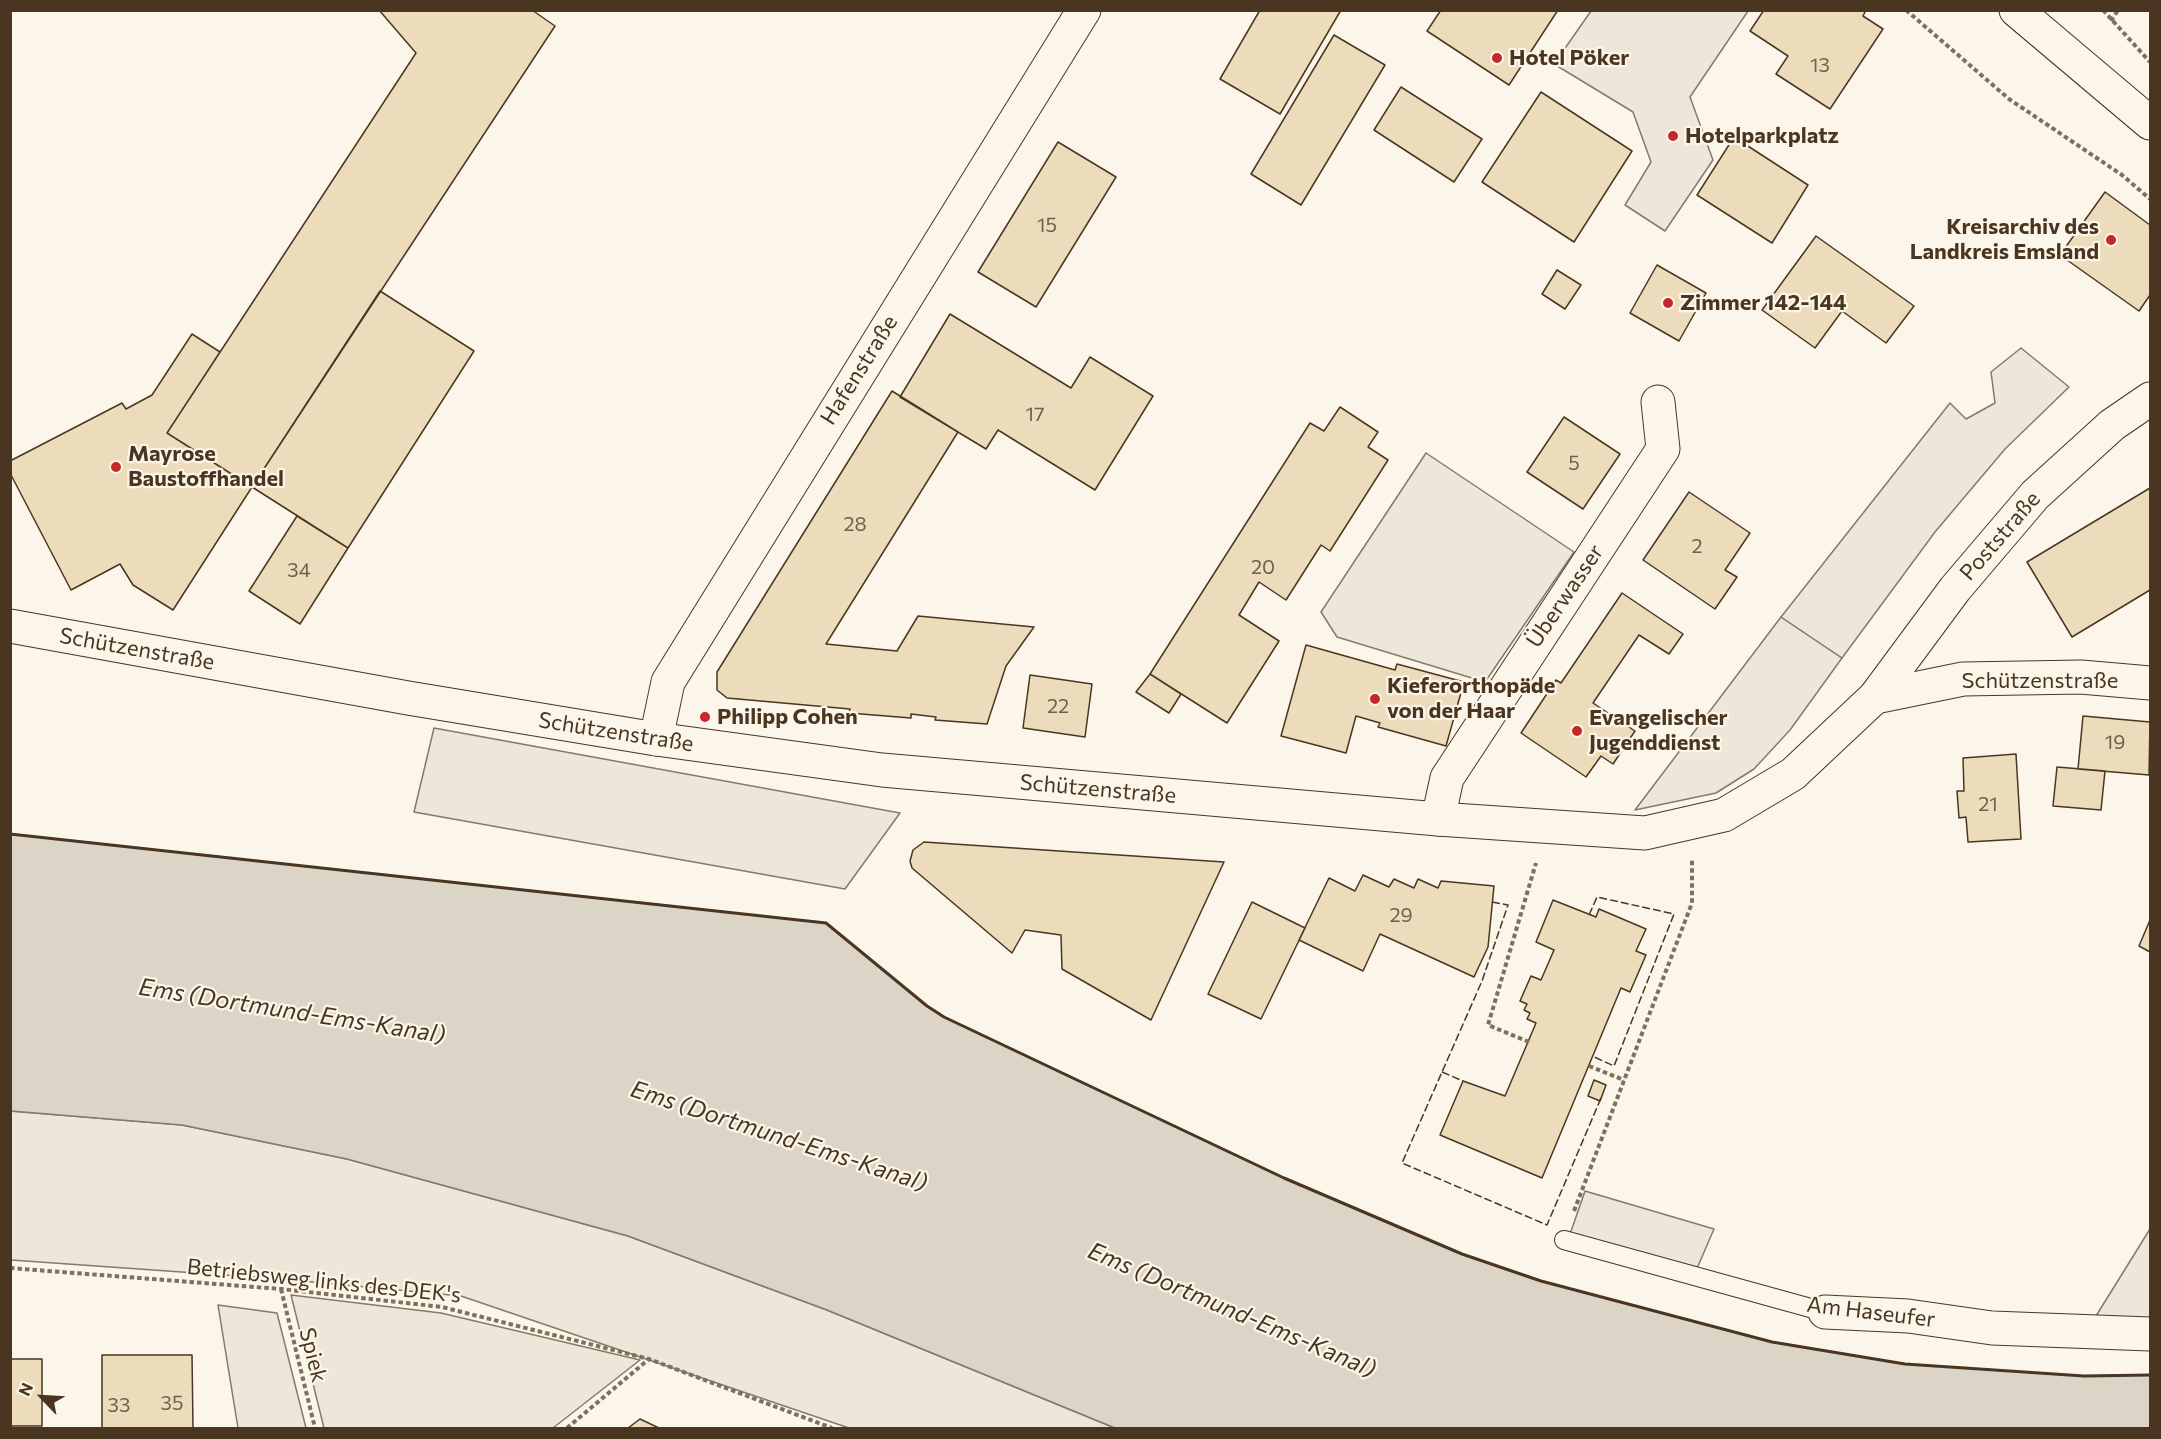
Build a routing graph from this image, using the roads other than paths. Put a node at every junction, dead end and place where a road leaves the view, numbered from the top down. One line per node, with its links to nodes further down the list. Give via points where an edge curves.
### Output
1 (1084, 10): 9 (street, Hafenstraße, via 668,682)
2 (2016, 10): 3 (street)
3 (2151, 123)
4 (2151, 399): 8 (street, Poststraße, via 2112,425 2035,495 1955,589)
5 (1658, 402): 10 (street, Überwasser, via 1663,449 1447,778)
6 (10, 626): 9 (street, Schützenstraße)
7 (2151, 683): 8 (street, Schützenstraße, via 2081,677 1963,679)
8 (1875, 697): 10 (street, Schützenstraße, via 1792,774 1724,815 1645,833)
9 (656, 739): 10 (street, Schützenstraße, via 882,770)
10 (1438, 819)
11 (1564, 1239): 12 (lane, Am Haseufer)
12 (1825, 1311): 13 (street, Am Haseufer, via 1908,1316 1992,1328)
13 (2151, 1334)

